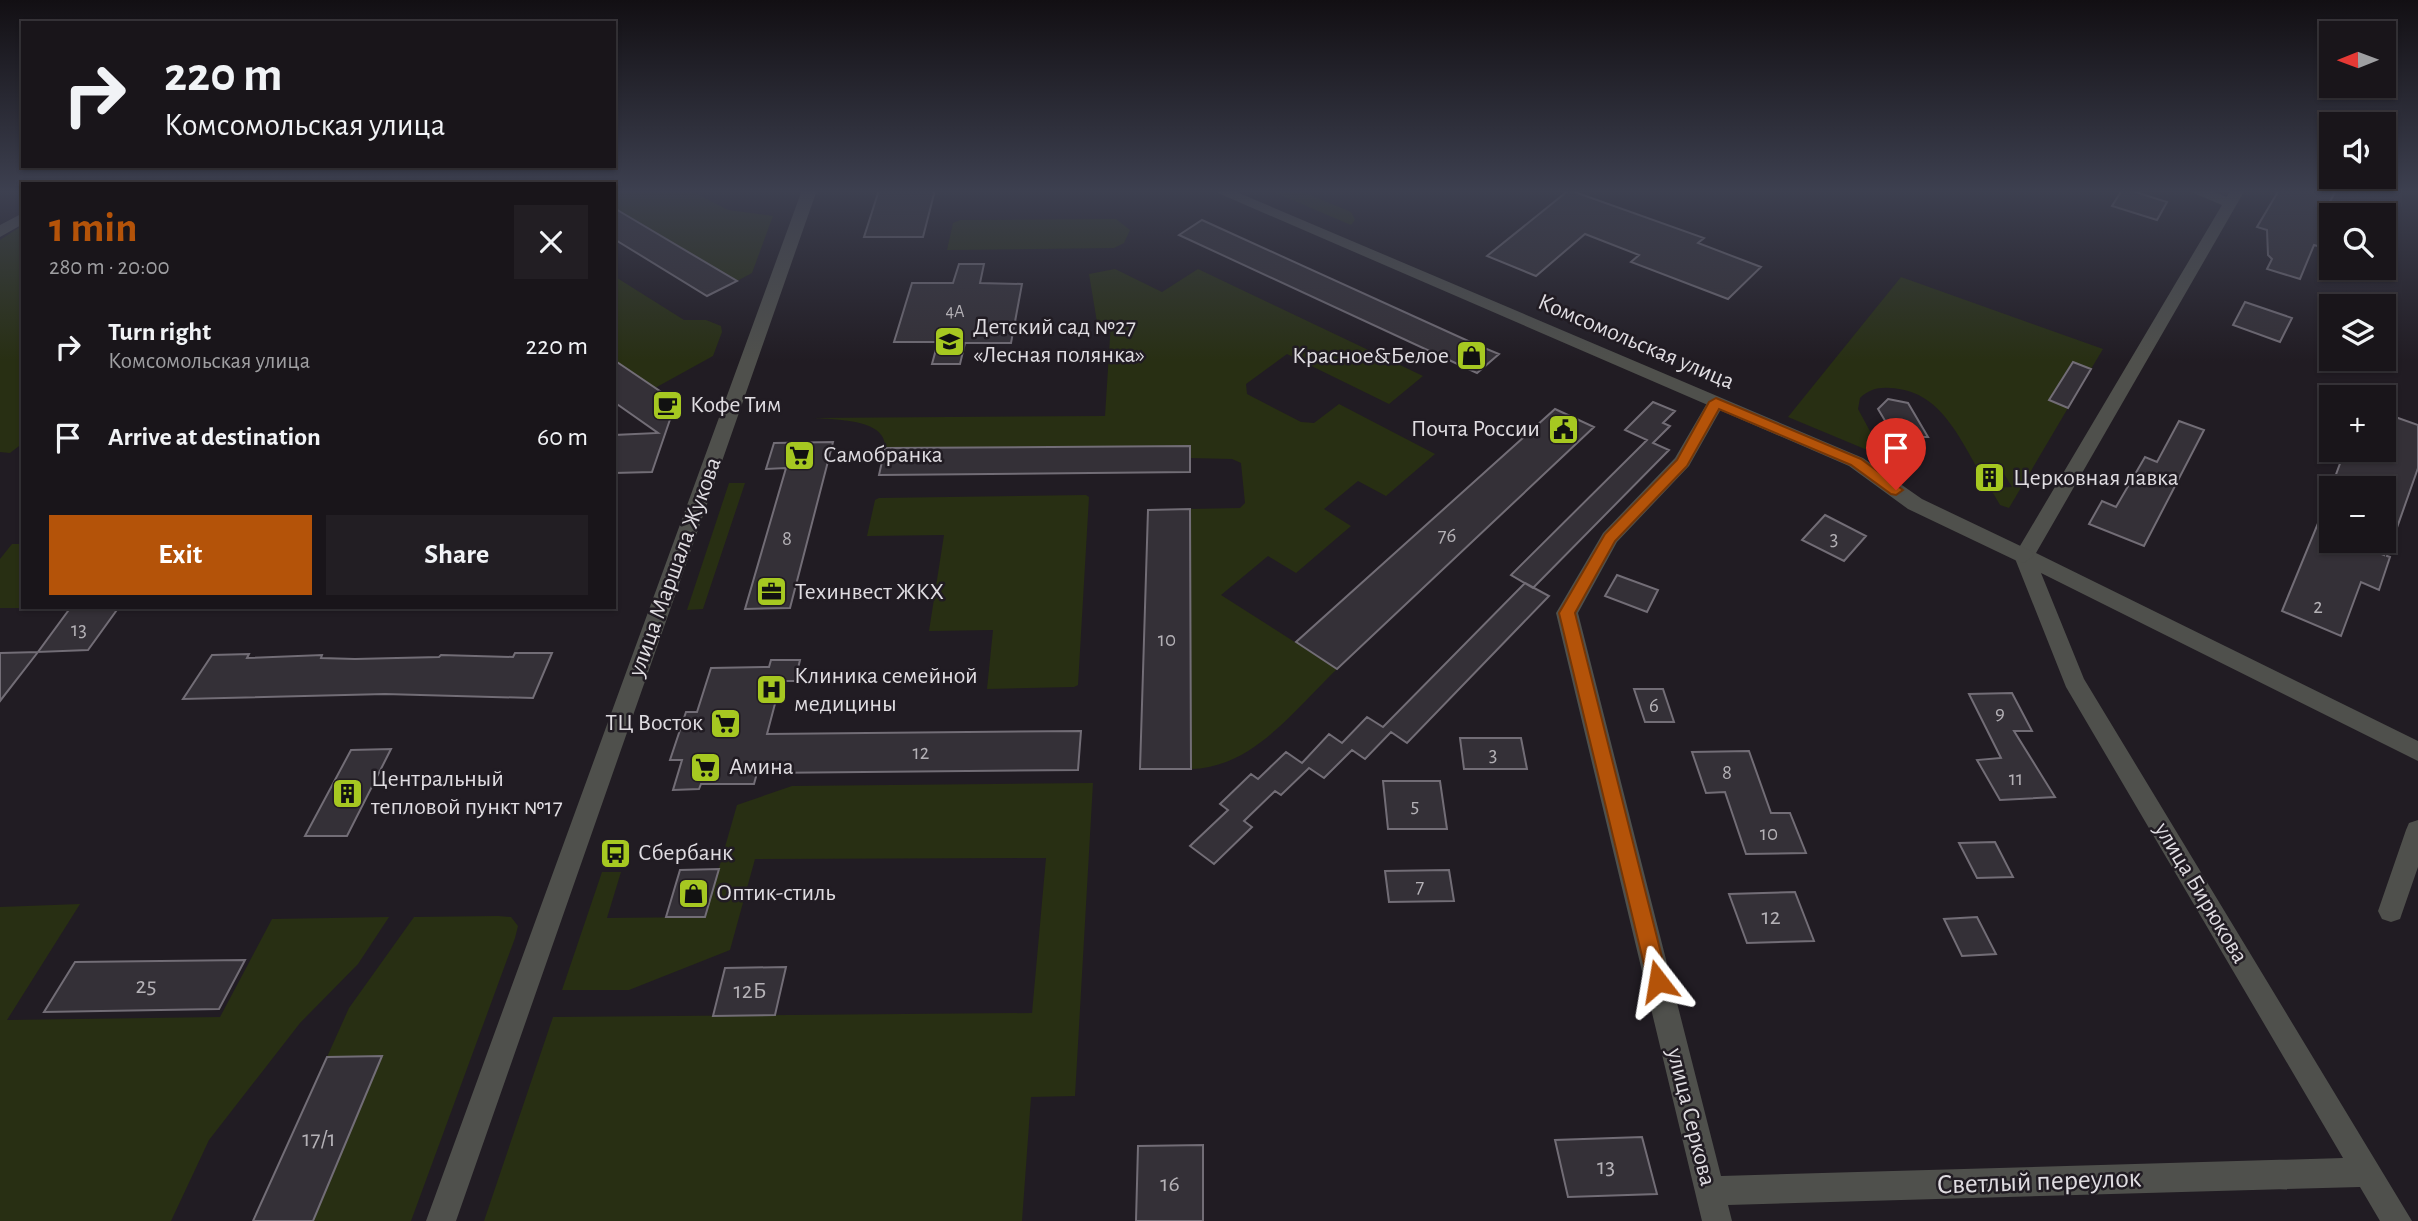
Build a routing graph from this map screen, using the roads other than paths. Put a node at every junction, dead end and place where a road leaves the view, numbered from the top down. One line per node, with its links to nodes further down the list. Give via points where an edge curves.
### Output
1 (790, 247): 11 (street, улица Маршала Жукова)
2 (1352, 247): 4 (street, Комсомольская улица)
3 (2205, 247): 5 (street)
4 (1716, 402): 5 (street, Комсомольская улица, via 1856,462 1915,504); 10 (street, улица Серкова, via 1682,462 1610,538 1567,613)
5 (2024, 556): 6 (street, Комсомольская улица); 9 (street, улица Бирюкова, via 2074,681)
6 (2418, 752)
7 (2418, 830): 8 (street)
8 (2391, 911)
9 (2368, 1172): 10 (street, Светлый переулок); 13 (street, улица Бирюкова)
10 (1709, 1191): 12 (street, улица Серкова)
11 (441, 1221)
12 (1717, 1221)
13 (2398, 1221)

